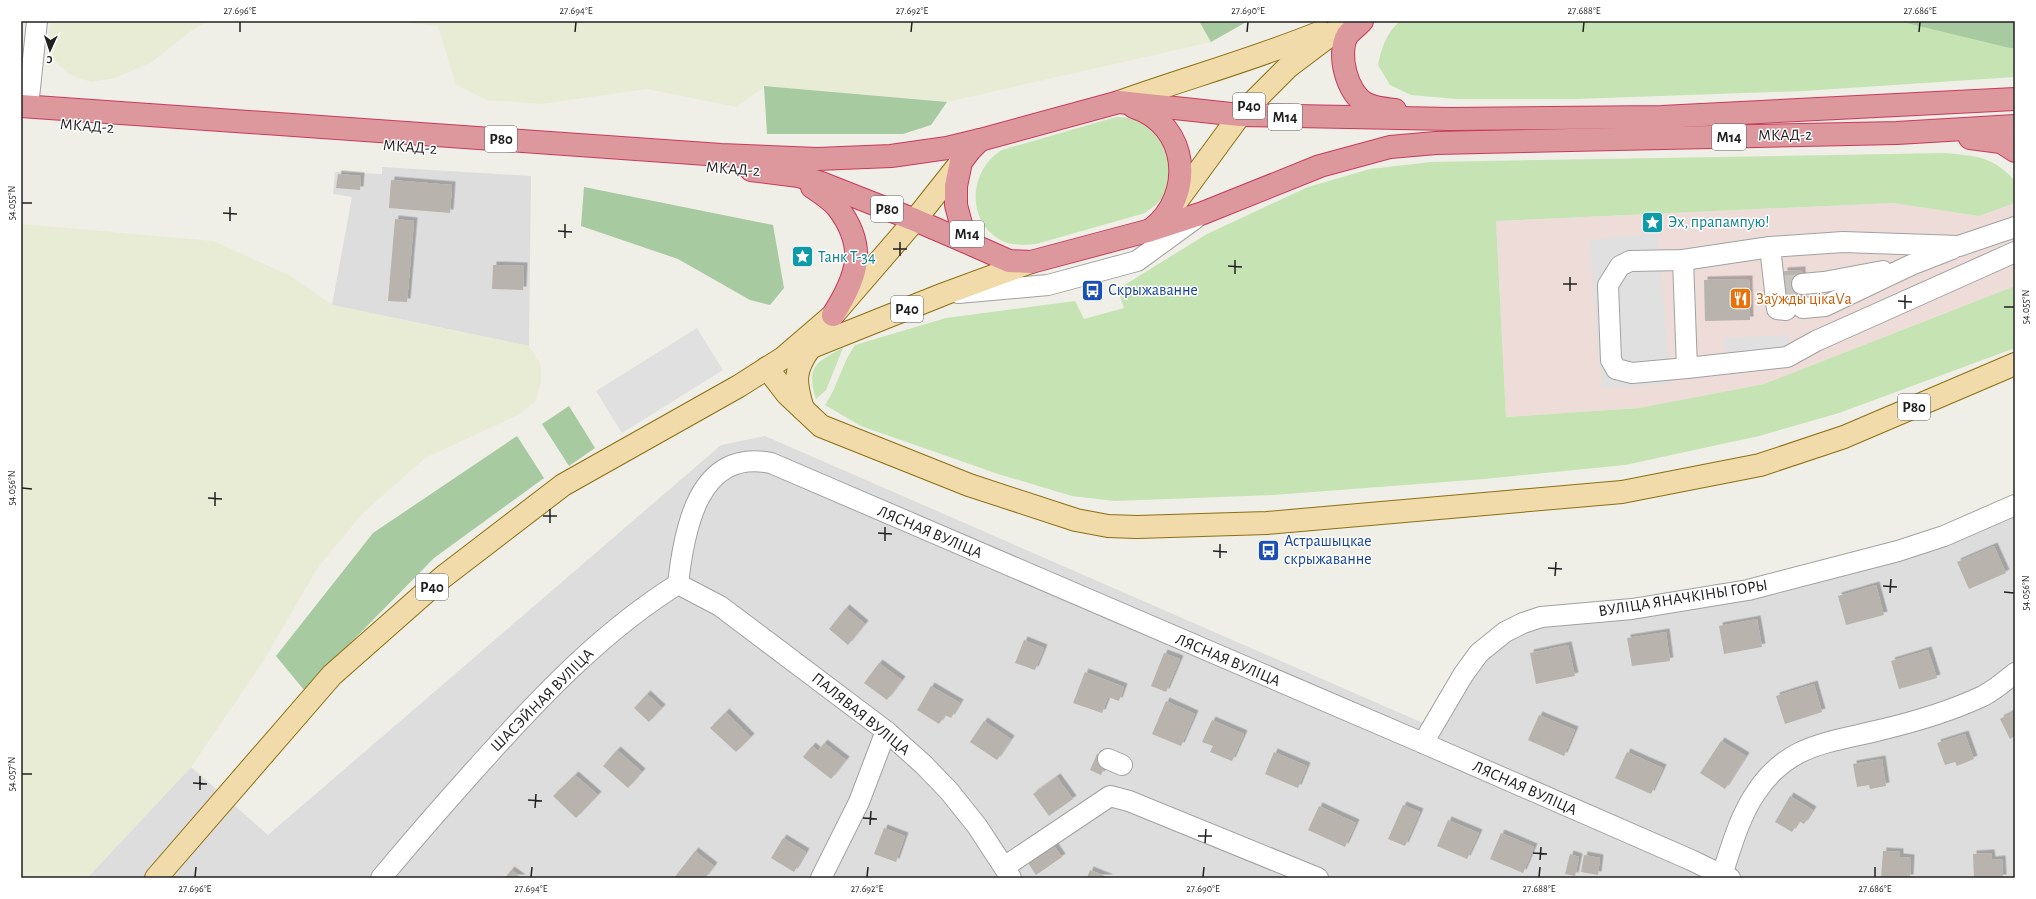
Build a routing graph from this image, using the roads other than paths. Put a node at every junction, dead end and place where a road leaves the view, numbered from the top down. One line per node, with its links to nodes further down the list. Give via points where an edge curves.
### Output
1 (37, 21): 6 (street)
2 (1348, 21): 5 (main road, Р40, via 1287,46); 7 (main road, Р40, via 1288,67)
3 (1362, 21): 8 (highway, via 1347,37 1344,54 1345,70 1352,92 1365,103 1379,107)
4 (2015, 99): 8 (highway, М14, via 1662,117)
5 (1119, 102): 7 (highway, М14); 11 (highway, М14); 15 (highway, М14, via 1146,111 1168,130 1180,156 1180,185)
6 (23, 112): 11 (highway, Р80, via 817,159 891,156); 14 (highway, МКАД-2 / Р80, via 742,169)
7 (1240, 116): 8 (highway, М14); 15 (main road, Р40)
8 (1451, 119)
9 (2015, 126): 10 (highway, МКАД-2 / М14)
10 (1897, 133): 12 (highway, via 2002,142); 16 (highway, МКАД-2 / М14, via 1436,143 1390,147 1320,166)
11 (980, 140): 13 (highway, М14)
12 (2015, 151)
13 (961, 162): 17 (main road, Р40); 20 (highway, М14, via 956,186 956,205 961,224)
14 (799, 176): 17 (highway, Р80); 29 (highway, via 838,207 852,230 857,255 854,276)
15 (1170, 211): 19 (highway, М14)
16 (1203, 214): 19 (highway, М14); 28 (street, via 1137,260 1048,285)
17 (915, 220): 20 (highway, Р80); 29 (main road, Р40)
18 (2015, 227): 21 (street)
19 (1151, 230): 25 (highway, М14)
20 (973, 245): 25 (highway, М14, via 1009,261)
21 (1959, 246): 22 (street, via 1843,242); 26 (street)
22 (1770, 247): 24 (street); 27 (street)
23 (2015, 252): 33 (street, via 1816,341 1787,357)
24 (1682, 260): 33 (street); 33 (street, via 1630,261 1620,266 1608,285 1610,351 1616,369 1632,373)
25 (1031, 262): 28 (main road, Р40)
26 (1911, 265): 27 (street, via 1824,282); 27 (street, via 1825,306 1777,309)
27 (1787, 284)
28 (944, 294): 30 (main road, Р40)
29 (833, 315): 31 (main road, Р40)
30 (810, 348): 31 (main road, Р40); 34 (main road, via 801,360 797,373 796,385)
31 (775, 363): 34 (main road, Р80, via 787,394); 42 (main road, Р40, via 563,485 443,577 332,675)
32 (2015, 364): 34 (main road, Р80, via 1844,437 1775,460 1622,492 1267,523 1171,527 1108,526 1076,520 969,485 875,449 821,426)
33 (1687, 368)
34 (803, 410)
35 (2015, 505): 39 (street, ВУЛІЦА ЯНАЧКІНЫ ГОРЫ, via 1944,536 1898,551 1748,590 1632,608 1541,618 1523,623 1505,632 1479,653)
36 (678, 584): 38 (street, ПАЛЯВАЯ ВУЛІЦА, via 720,606); 39 (street, ЛЯСНАЯ ВУЛІЦА, via 686,528 704,488 727,467 749,461 771,464); 43 (street, ШАСЭЙНАЯ ВУЛІЦА, via 599,643 540,697)
37 (2015, 673): 41 (street, via 1984,696 1920,719 1823,742 1801,751 1784,762 1764,781 1746,809)
38 (886, 731): 40 (street, ПАЛЯВАЯ ВУЛІЦА, via 949,791 977,826); 44 (street, via 859,802)
39 (1423, 743): 41 (street, ЛЯСНАЯ ВУЛІЦА)
40 (1008, 872): 45 (street, via 1110,796 1129,801)
41 (1725, 877)
42 (156, 878)
43 (381, 878)
44 (821, 878)
45 (1318, 878)

